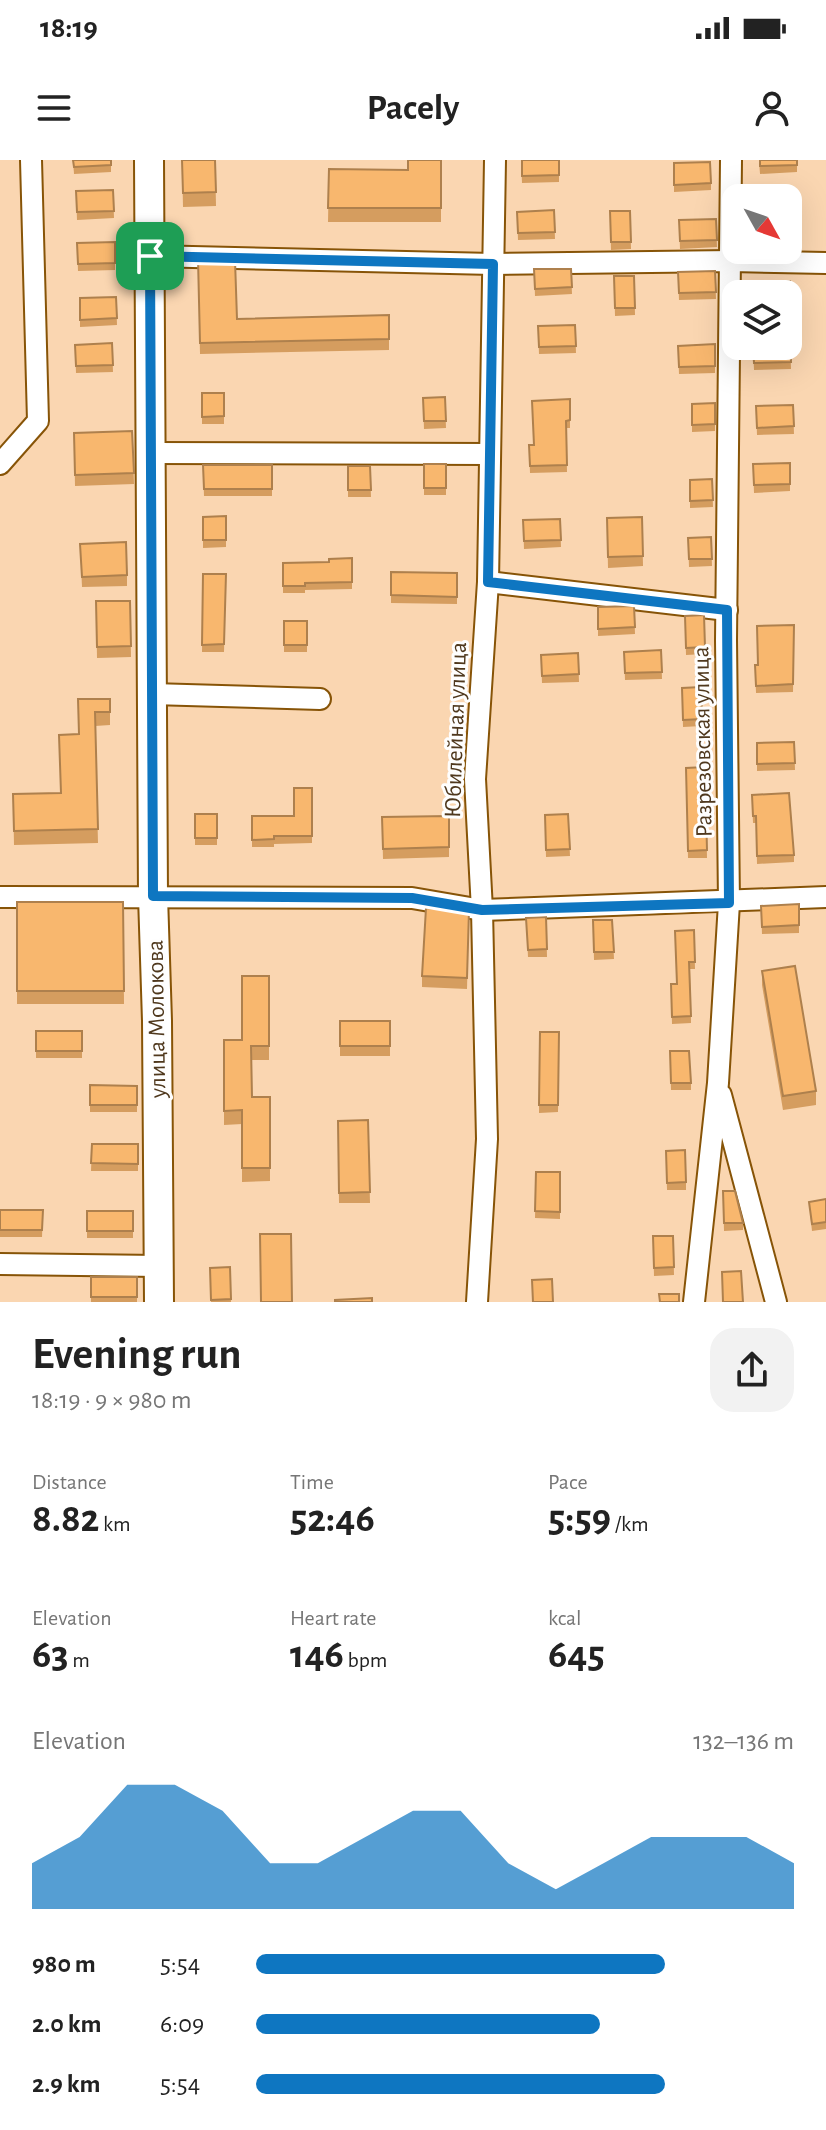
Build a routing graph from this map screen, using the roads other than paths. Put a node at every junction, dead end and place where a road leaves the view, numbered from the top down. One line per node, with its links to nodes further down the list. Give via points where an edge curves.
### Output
1 (31, 160): 14 (street, via 38,421)
2 (149, 160): 6 (street, улица Молокова)
3 (495, 160): 10 (street, Юбилейная улица)
4 (731, 160): 5 (street, Разрезовская улица)
5 (731, 184)
6 (150, 256): 10 (street); 12 (street, улица Молокова)
7 (722, 261): 10 (street)
8 (802, 262): 9 (street)
9 (826, 263)
10 (493, 264): 13 (street, Юбилейная улица)
11 (732, 264): 16 (street, Разрезовская улица)
12 (151, 453): 13 (street); 17 (street, улица Молокова)
13 (490, 454): 15 (street, Юбилейная улица)
14 (0, 464)
15 (488, 582): 16 (street); 23 (street, Юбилейная улица, via 475,779)
16 (727, 610): 22 (street, Разрезовская улица)
17 (152, 694): 18 (street); 19 (street, улица Молокова)
18 (320, 699)
19 (153, 896): 20 (street); 23 (street, via 412,898); 26 (street, улица Молокова)
20 (0, 897)
21 (826, 897): 22 (street)
22 (729, 903): 23 (street); 24 (street, Разрезовская улица)
23 (482, 910): 28 (street, Юбилейная улица, via 487,1139)
24 (718, 1083): 29 (street, Разрезовская улица); 30 (street, Разрезовская улица)
25 (0, 1264): 26 (street)
26 (159, 1266): 27 (street, улица Молокова)
27 (159, 1302)
28 (477, 1302)
29 (694, 1302)
30 (776, 1302)

